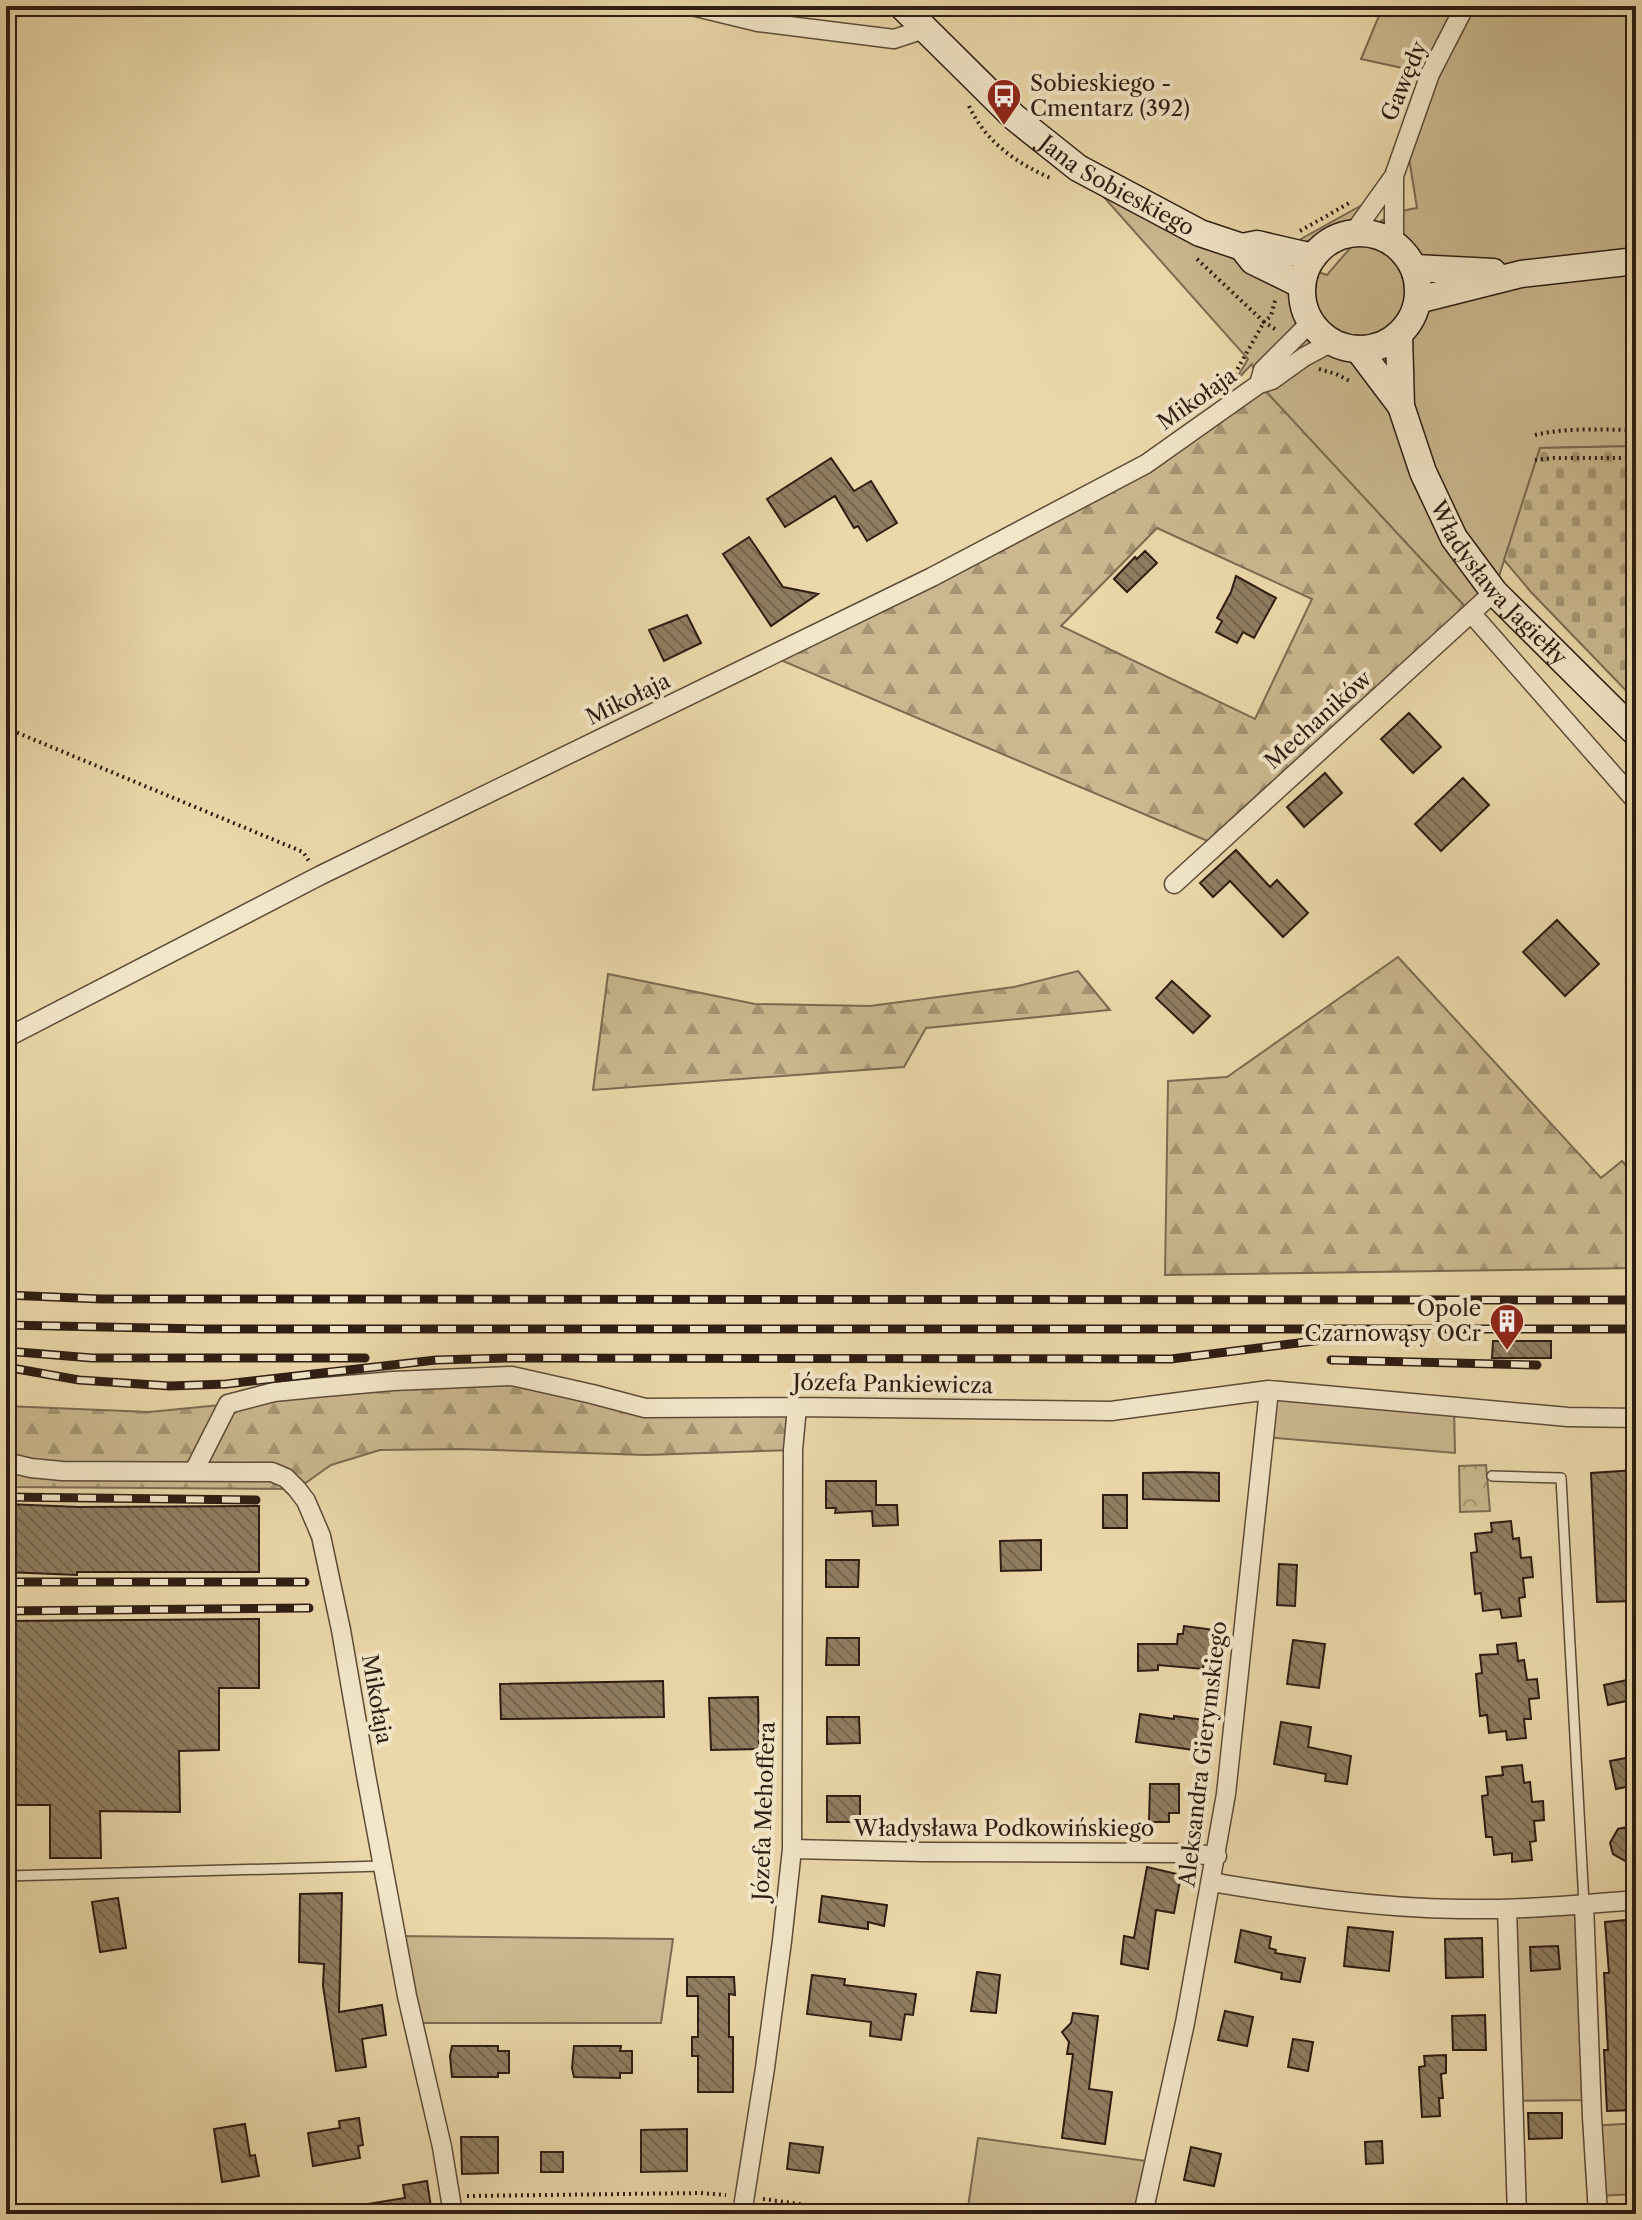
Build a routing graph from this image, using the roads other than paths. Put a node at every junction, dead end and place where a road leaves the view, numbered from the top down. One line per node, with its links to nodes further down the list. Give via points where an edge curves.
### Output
1 (692, 6): 4 (street, via 758,22 894,39)
2 (902, 6): 4 (street, Jana Sobieskiego)
3 (1465, 6): 5 (street, Gawędy, via 1430,74)
4 (924, 29): 8 (street, Jana Sobieskiego, via 1014,117 1078,168 1200,233)
5 (1394, 176): 6 (street, Gawędy); 7 (street, Gawędy)
6 (1354, 232): 7 (street); 9 (street, via 1324,245)
7 (1394, 242): 11 (street)
8 (1242, 247): 9 (street, Jana Sobieskiego, via 1257,244); 13 (street, Jana Sobieskiego, via 1253,261)
9 (1313, 257): 13 (street)
10 (1636, 261): 12 (street)
11 (1415, 268): 12 (street); 14 (street)
12 (1521, 274): 14 (street)
13 (1302, 285): 15 (street)
14 (1418, 300): 16 (street)
15 (1311, 322): 17 (street); 19 (street, Mikołaja, via 1263,370)
16 (1399, 335): 18 (street); 20 (street, Władysława Jagiełły)
17 (1332, 342): 18 (street); 19 (street, Mikołaja)
18 (1358, 349): 20 (street, Władysława Jagiełły)
19 (1259, 384): 26 (street, Mikołaja, via 1146,464 987,548 319,876)
20 (1401, 406): 21 (street, Władysława Jagiełły, via 1435,500 1454,538)
21 (1494, 592): 22 (street, Mechaników); 23 (street, Władysława Jagiełły)
22 (1471, 613): 24 (street); 25 (street, Mechaników)
23 (1636, 733)
24 (1636, 801)
25 (1174, 884)
26 (6, 1038)
27 (1269, 1390): 28 (street, Józefa Pankiewicza, via 1111,1411); 29 (street, Józefa Pankiewicza, via 1568,1417); 34 (street, Aleksandra Gierymskiego)
28 (797, 1407): 31 (street, Józefa Pankiewicza, via 645,1408 512,1376 287,1390 228,1404); 33 (street, Józefa Mehoffera)
29 (1636, 1418)
30 (6, 1462): 31 (street, Mikołaja, via 62,1471)
31 (194, 1471): 35 (street, Mikołaja, via 272,1472 297,1489 315,1518 341,1630)
32 (1492, 1476): 39 (lane, via 1561,1478)
33 (792, 1849): 34 (street, Władysława Podkowińskiego); 42 (street, Józefa Mehoffera)
34 (1217, 1856): 37 (street, Aleksandra Gierymskiego)
35 (383, 1866): 36 (lane); 41 (street, Mikołaja)
36 (6, 1876)
37 (1211, 1882): 40 (street, via 1347,1903); 43 (street, Aleksandra Gierymskiego)
38 (1636, 1900): 39 (street)
39 (1584, 1904): 40 (street); 45 (street)
40 (1507, 1909): 44 (street)
41 (452, 2205)
42 (743, 2205)
43 (1143, 2214)
44 (1517, 2214)
45 (1598, 2214)

